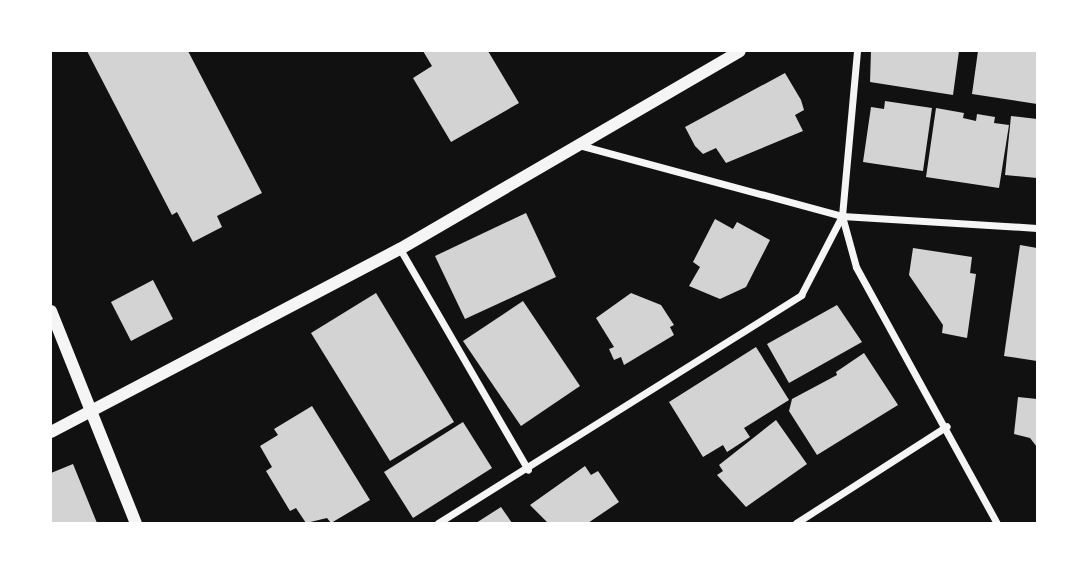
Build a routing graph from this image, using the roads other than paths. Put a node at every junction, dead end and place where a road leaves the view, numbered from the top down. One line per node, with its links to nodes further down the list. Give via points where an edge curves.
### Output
1 (740, 51): 3 (street)
2 (857, 51): 4 (street)
3 (578, 145): 4 (street); 6 (street)
4 (842, 216): 5 (street); 9 (street, via 869,294); 11 (street, via 801,295)
5 (1037, 228)
6 (400, 249): 8 (street); 11 (street)
7 (51, 311): 8 (street)
8 (91, 411): 10 (street); 12 (street)
9 (947, 426): 14 (street); 15 (street)
10 (51, 432)
11 (528, 470): 13 (street)
12 (136, 523)
13 (438, 523)
14 (796, 523)
15 (997, 523)

